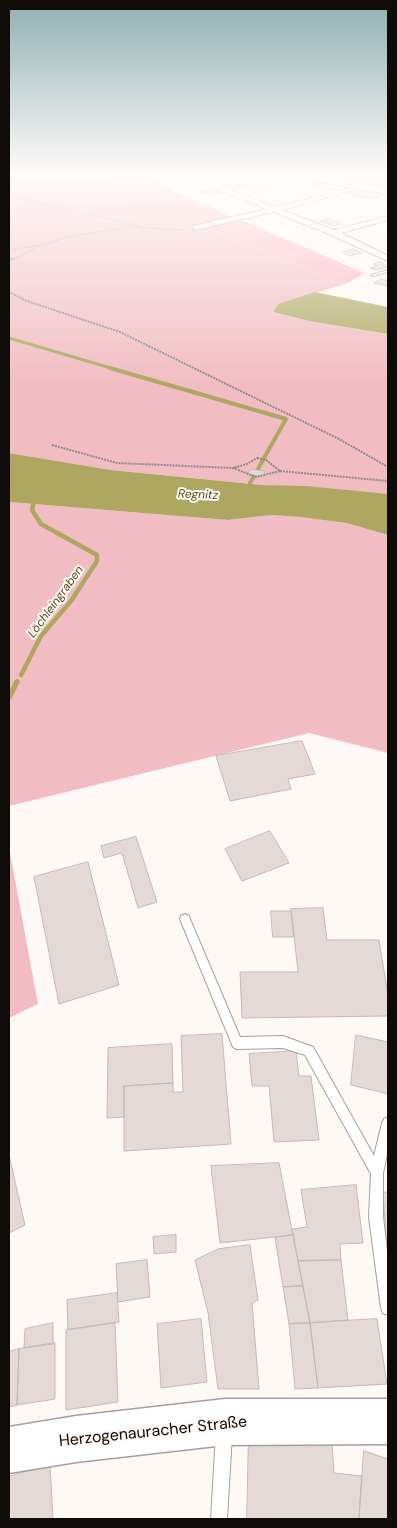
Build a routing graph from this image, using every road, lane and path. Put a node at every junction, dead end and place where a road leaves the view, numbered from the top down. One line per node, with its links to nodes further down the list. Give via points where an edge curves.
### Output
1 (357, 244): 4 (street)
2 (43, 245): 3 (path); 5 (path)
3 (9, 250)
4 (388, 259)
5 (9, 261)
6 (388, 271): 7 (lane)
7 (373, 275)
8 (9, 292): 10 (path, via 27,302 127,335 339,439)
9 (52, 445): 11 (path, via 118,463)
10 (388, 467)
11 (233, 468): 12 (path, via 261,478); 12 (path, via 256,458 266,460)
12 (280, 471): 13 (path)
13 (388, 481)
14 (185, 919): 16 (lane, via 236,1043 283,1042 309,1052)
15 (388, 1123): 16 (lane)
16 (377, 1173): 17 (lane, via 376,1217)
17 (388, 1308)
18 (225, 1422): 19 (main road, Herzogenauracher Straße); 20 (main road, Herzogenauracher Straße); 21 (lane)
19 (388, 1422)
20 (9, 1450)
21 (219, 1519)

